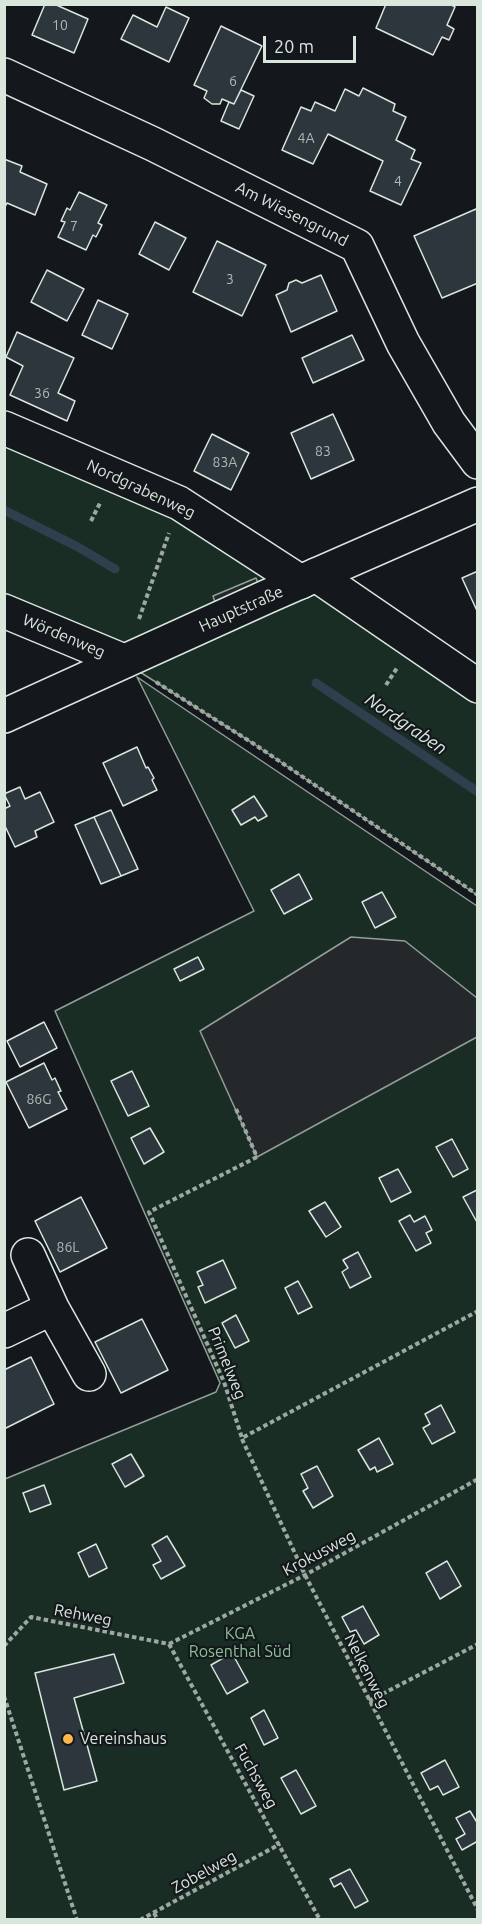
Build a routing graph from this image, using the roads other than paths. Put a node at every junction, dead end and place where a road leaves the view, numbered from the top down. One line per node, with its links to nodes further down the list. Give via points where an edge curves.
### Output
1 (4, 75): 3 (street, Am Wiesengrund, via 357,246 403,344 449,423)
2 (4, 428): 5 (street, Nordgrabenweg, via 179,503)
3 (477, 462)
4 (477, 504): 5 (street, Hauptstraße)
5 (309, 579): 7 (street, Hauptstraße); 8 (street, Nordgrabenweg)
6 (4, 611): 7 (street, Wördenweg)
7 (124, 662): 9 (street, Hauptstraße)
8 (477, 686)
9 (4, 716)
10 (28, 1255): 11 (street)
11 (52, 1308): 12 (street); 13 (street)
12 (4, 1331)
13 (89, 1374)

